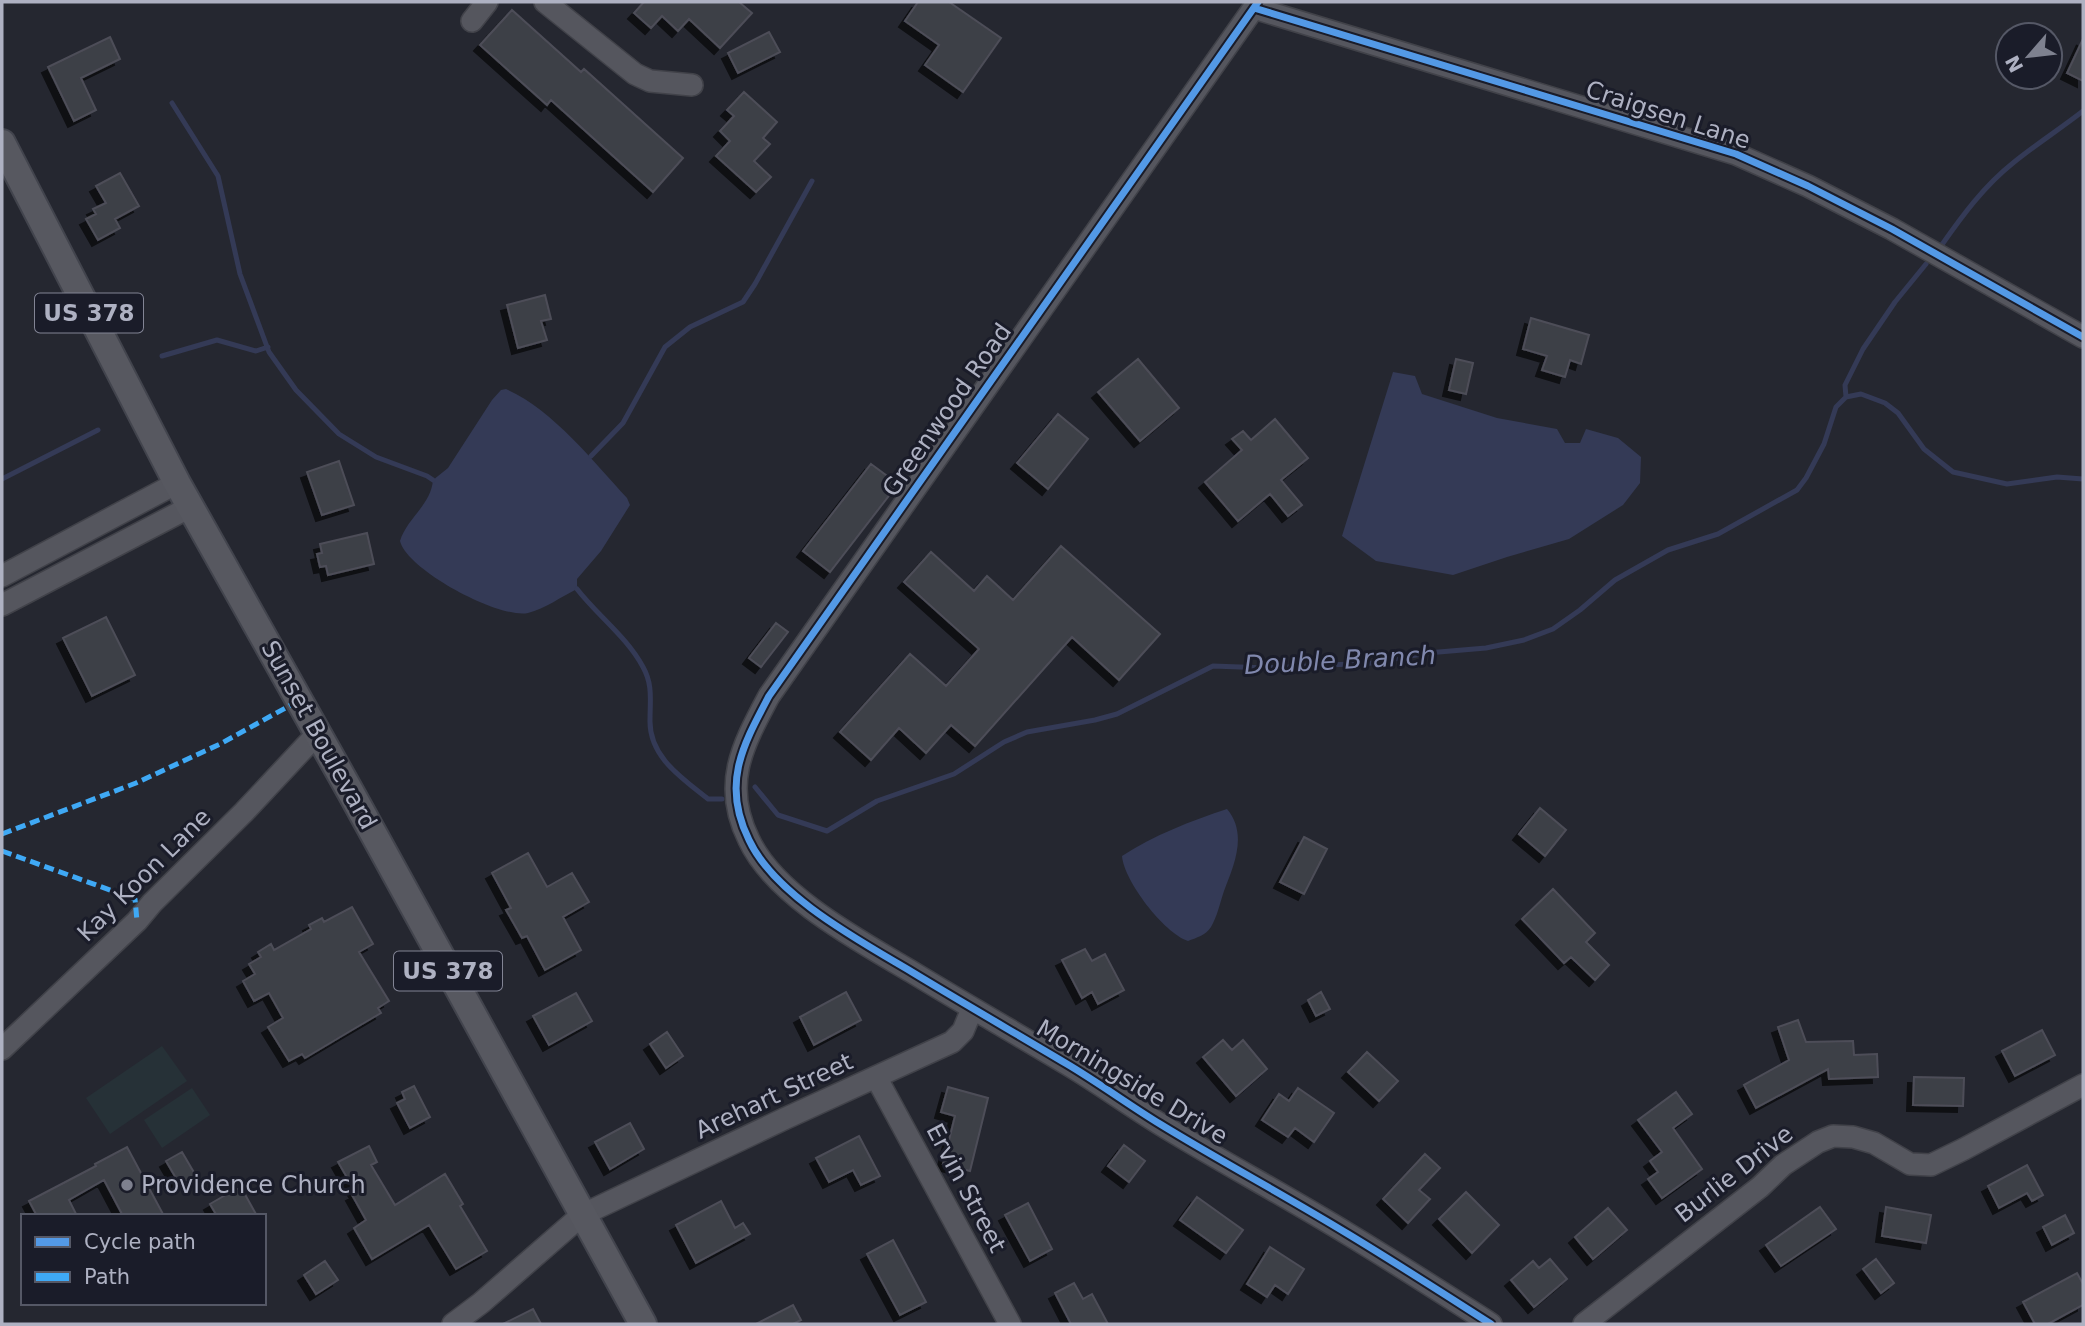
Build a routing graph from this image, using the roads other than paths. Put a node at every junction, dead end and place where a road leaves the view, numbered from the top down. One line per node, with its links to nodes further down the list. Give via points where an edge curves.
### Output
1 (487, 2): 4 (street)
2 (545, 2): 5 (street, via 635,74 650,81)
3 (1256, 5): 7 (street, Craigsen Lane, via 1736,154 1892,229); 13 (street, Greenwood Road, via 769,696 737,768 741,820)
4 (471, 21)
5 (692, 85)
6 (2, 143): 8 (main road, Sunset Boulevard / US 378)
7 (2083, 337)
8 (177, 483): 9 (main road, Sunset Boulevard / US 378); 10 (street)
9 (190, 507): 11 (street); 12 (main road, Sunset Boulevard / US 378)
10 (2, 576)
11 (2, 605)
12 (318, 733): 15 (street, Kay Koon Lane, via 128,929); 18 (main road, Sunset Boulevard / US 378)
13 (762, 861): 14 (street, Morningside Drive, via 791,892 846,933)
14 (972, 1009): 16 (street, Arehart Street, via 953,1042); 22 (street, Morningside Drive)
15 (2, 1049)
16 (876, 1077): 18 (street, Arehart Street); 21 (street, Ervin Street)
17 (2083, 1085): 23 (street, Burlie Drive, via 1931,1165 1910,1164 1853,1136 1818,1142)
18 (582, 1215): 19 (street, Arehart Street); 20 (main road, Sunset Boulevard / US 378)
19 (453, 1324)
20 (643, 1324)
21 (1010, 1324)
22 (1491, 1324)
23 (1584, 1324)

